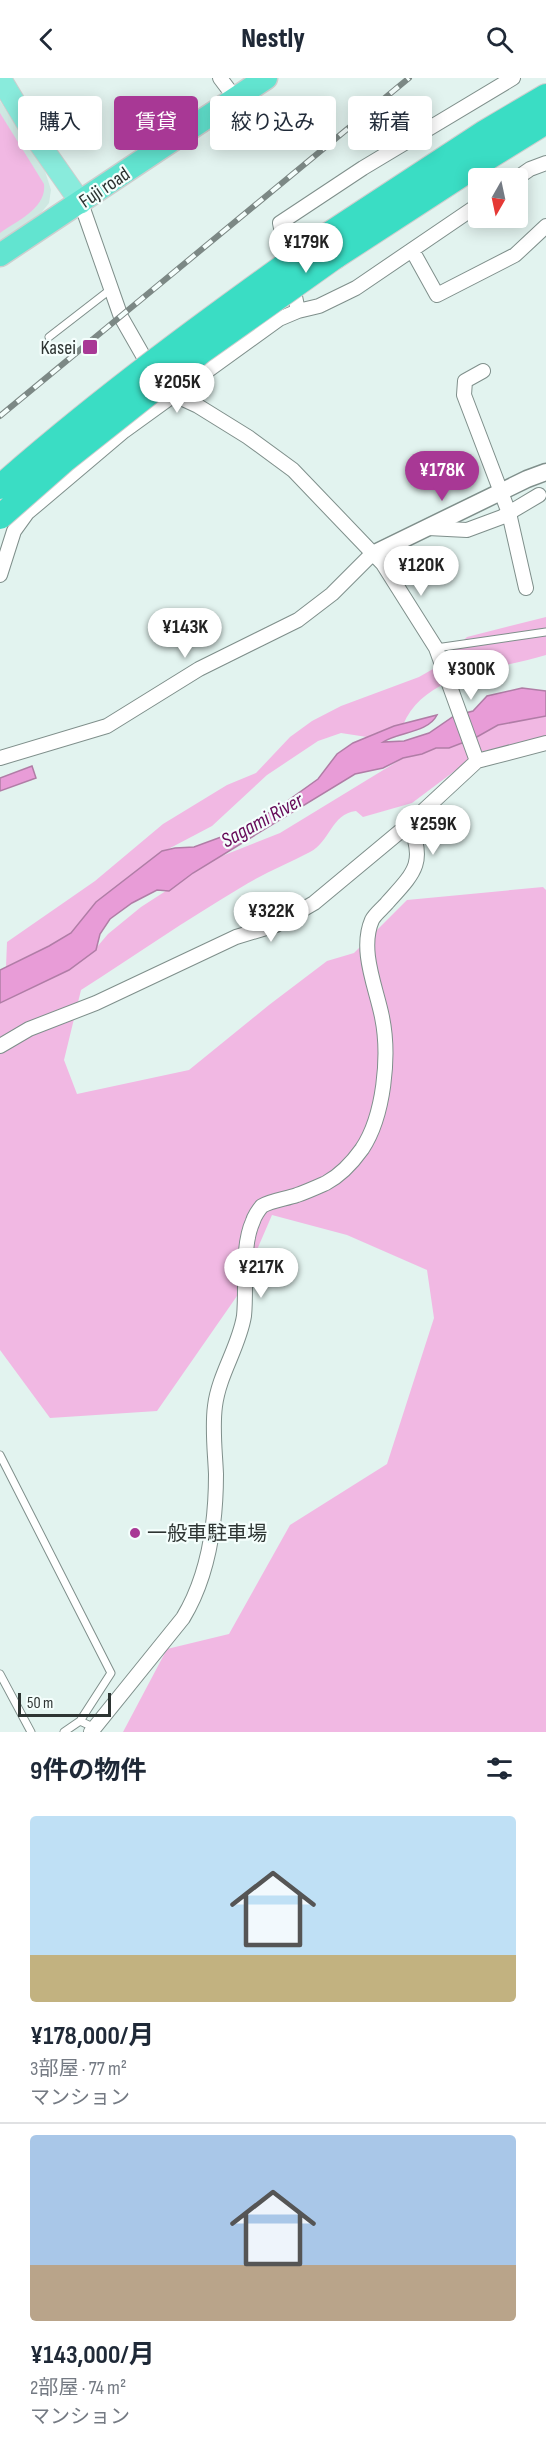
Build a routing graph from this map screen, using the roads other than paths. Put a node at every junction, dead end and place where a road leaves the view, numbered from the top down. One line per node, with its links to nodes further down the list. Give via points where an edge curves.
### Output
1 (0, 78): 12 (main road)
2 (220, 78): 5 (street)
3 (266, 78): 6 (highway, Fuji road)
4 (513, 78): 19 (street, via 280,223)
5 (234, 96)
6 (238, 96)
7 (546, 96): 15 (highway, via 485,132)
8 (210, 115): 12 (highway, Fuji road)
9 (546, 123): 15 (highway)
10 (546, 163): 11 (street)
11 (528, 170)
12 (81, 203): 17 (highway, Fuji road); 18 (street)
13 (468, 212): 16 (street)
14 (546, 226): 16 (street, via 515,255 437,296)
15 (329, 248): 25 (highway, bridge, via 179,341 60,434); 29 (highway, bridge, via 66,459)
16 (412, 250): 19 (street, via 356,288 319,306)
17 (0, 255)
18 (111, 289): 20 (lane); 22 (street, via 142,356)
19 (298, 310): 22 (street, via 279,319)
20 (50, 337)
21 (483, 371): 26 (street, via 465,381 464,395)
22 (172, 394): 31 (street, via 248,437 293,470); 32 (street, via 27,513 14,531)
23 (546, 472): 24 (street)
24 (527, 479): 26 (street); 27 (street)
25 (0, 487)
26 (501, 492): 28 (street); 30 (street)
27 (542, 496): 28 (street)
28 (509, 513): 30 (street, via 467,530); 33 (street)
29 (0, 517)
30 (428, 528): 31 (street)
31 (371, 555): 35 (street, via 383,564 429,633); 38 (street, via 332,594 298,620 199,669 107,726)
32 (0, 575)
33 (526, 588)
34 (546, 632): 35 (lane)
35 (437, 654): 37 (street)
36 (546, 743): 37 (street)
37 (475, 757): 39 (street)
38 (0, 758)
39 (409, 824): 40 (street, via 314,903 276,925 236,937 96,1003 29,1029); 44 (street, via 418,843 417,865 372,919 367,946 386,1058 377,1113 364,1146 350,1165 327,1182 261,1207 252,1222 243,1318 214,1408 214,1514 203,1575 183,1618)
40 (0, 1046)
41 (0, 1455): 43 (lane, via 111,1673)
42 (0, 1674): 45 (lane)
43 (80, 1720): 44 (lane); 46 (lane)
44 (93, 1730)
45 (31, 1732)
46 (64, 1732)

